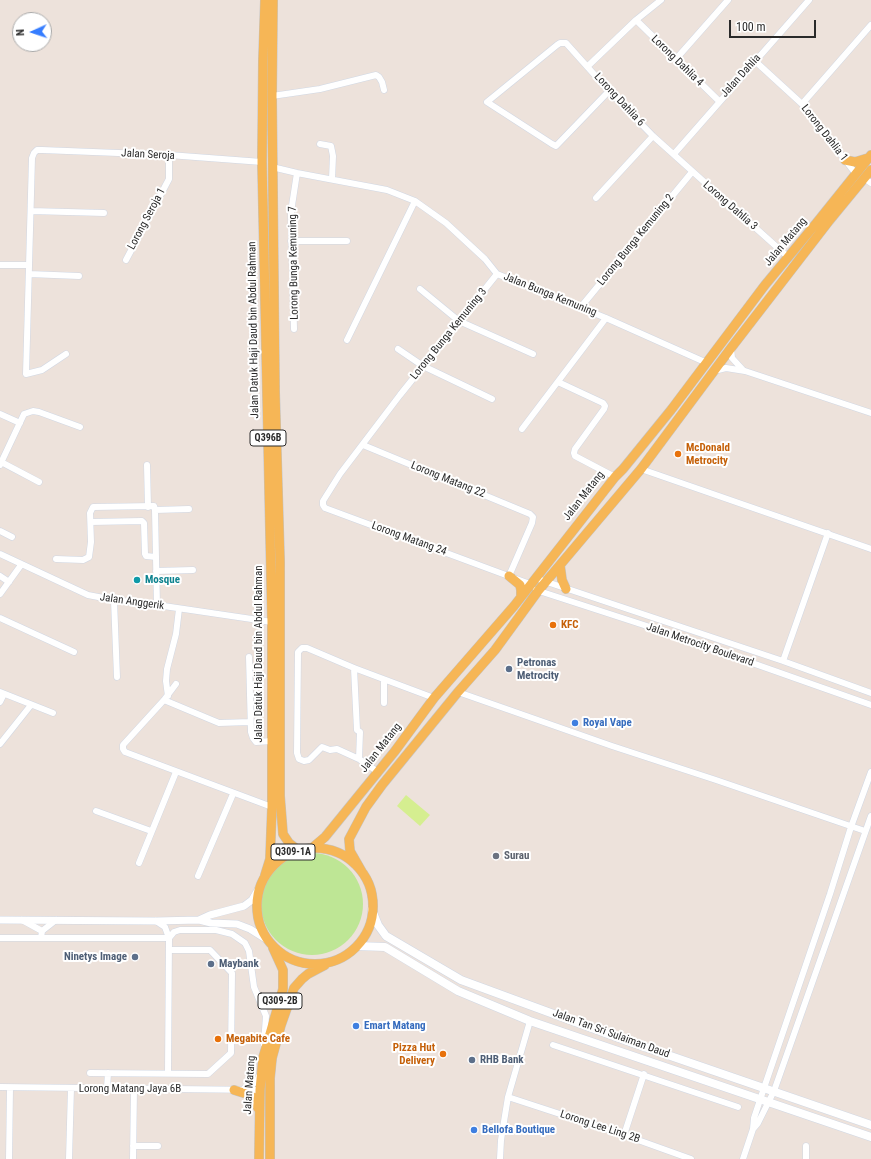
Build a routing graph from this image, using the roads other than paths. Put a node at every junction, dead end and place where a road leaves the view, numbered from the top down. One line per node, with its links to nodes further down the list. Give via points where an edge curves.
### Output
1 (265, 0): 22 (main road, Jalan Datuk Haji Daud bin Abdul Rahman / Q396B)
2 (273, 0): 13 (main road, Jalan Datuk Haji Daud bin Abdul Rahman)
3 (661, 0): 6 (street)
4 (728, 0): 8 (street)
5 (809, 0): 9 (street, Jalan Dahlia)
6 (636, 20): 8 (street, Lorong Dahlia 4); 10 (street)
7 (871, 25): 15 (street)
8 (676, 59): 14 (street, Lorong Dahlia 4)
9 (755, 61): 14 (street, Jalan Dahlia); 15 (street, Lorong Dahlia 1)
10 (588, 66): 12 (street, Lorong Dahlia 6); 12 (street, Lorong Dahlia 6, via 566,43 560,43 487,102 556,146)
11 (384, 90): 13 (street, via 380,77 376,75 320,89)
12 (610, 92): 16 (street, Lorong Dahlia 6)
13 (272, 96): 23 (main road, Jalan Datuk Haji Daud bin Abdul Rahman)
14 (719, 101): 18 (street, Jalan Dahlia)
15 (802, 104): 21 (street, Lorong Dahlia 1)
16 (653, 136): 18 (street, Lorong Dahlia 6); 31 (street)
17 (320, 144): 28 (street, via 331,146)
18 (674, 154): 25 (street, Lorong Dahlia 3)
19 (169, 155): 22 (street, Jalan Seroja); 33 (street, Jalan Seroja, via 37,150 32,158); 38 (street, Lorong Seroja 1, via 168,179)
20 (870, 157): 21 (main road, via 855,162); 27 (main road, Jalan Matang)
21 (846, 160): 27 (street, Lorong Dahlia 1)
22 (262, 162): 102 (main road, Jalan Datuk Haji Daud bin Abdul Rahman / Q396B)
23 (272, 167): 26 (street, Jalan Bunga Kemuning); 135 (main road, Jalan Datuk Haji Daud bin Abdul Rahman, via 280,562 280,796 283,834)
24 (871, 170): 29 (main road, Jalan Matang)
25 (692, 172): 37 (street, Lorong Dahlia 3); 45 (street, Lorong Bunga Kemuning 2)
26 (297, 173): 28 (street, Jalan Bunga Kemuning); 35 (street, Lorong Bunga Kemuning 7, via 291,212)
27 (856, 174): 30 (main road, Jalan Matang)
28 (332, 179): 32 (street, Jalan Bunga Kemuning, via 387,190)
29 (868, 181): 30 (main road, via 857,176); 50 (main road, Jalan Matang, via 829,221)
30 (847, 186): 37 (main road, Jalan Matang)
31 (596, 198)
32 (415, 201): 42 (street, Jalan Bunga Kemuning, via 446,223 485,259); 49 (street)
33 (31, 211): 34 (street); 40 (street)
34 (104, 213)
35 (291, 241): 36 (street); 48 (street, Lorong Bunga Kemuning 7)
36 (347, 241)
37 (788, 257): 54 (main road, Jalan Matang)
38 (126, 260)
39 (0, 265): 40 (street)
40 (29, 265): 41 (street)
41 (29, 274): 43 (street); 52 (street, via 26,374 42,370)
42 (497, 274): 45 (street, Jalan Bunga Kemuning); 47 (street, Lorong Bunga Kemuning 3)
43 (80, 276)
44 (420, 289): 47 (street)
45 (580, 308): 46 (street, Jalan Bunga Kemuning)
46 (606, 318): 54 (street, Jalan Bunga Kemuning); 58 (street)
47 (460, 321): 53 (street); 55 (street, Lorong Bunga Kemuning 3)
48 (294, 329)
49 (347, 340)
50 (731, 348): 56 (street, via 732,358); 57 (main road, Jalan Matang)
51 (398, 349): 55 (street)
52 (66, 354)
53 (533, 354)
54 (707, 363): 70 (main road, Jalan Matang)
55 (422, 366): 59 (street); 65 (street, Lorong Bunga Kemuning 3)
56 (745, 371): 57 (street, via 726,368); 60 (street)
57 (713, 372): 68 (main road, Jalan Matang)
58 (558, 382): 64 (street); 70 (street, via 605,406 574,452 575,456)
59 (492, 399)
60 (871, 413)
61 (0, 414): 62 (street)
62 (20, 423): 63 (street, via 24,414 39,412); 66 (street)
63 (80, 427)
64 (522, 429)
65 (363, 445): 69 (street, Lorong Bunga Kemuning 3); 88 (street, Lorong Matang 22, via 530,514 533,517 532,523)
66 (0, 464): 71 (street)
67 (147, 465): 72 (street)
68 (641, 469): 77 (street); 84 (main road, Jalan Matang)
69 (340, 474): 88 (street, Lorong Matang 24, via 323,501 325,508)
70 (615, 477): 90 (main road, Jalan Matang)
71 (38, 482)
72 (148, 507): 74 (street, via 154,506); 75 (street, via 93,507 90,513)
73 (189, 509): 74 (street)
74 (156, 510): 81 (street)
75 (91, 522): 81 (street, via 142,521 145,554); 82 (street, via 89,557 83,560)
76 (0, 531): 78 (street)
77 (828, 533): 79 (street); 105 (street)
78 (12, 537)
79 (871, 549)
80 (0, 554): 83 (street, Jalan Anggerik)
81 (156, 556): 86 (street)
82 (56, 559)
83 (21, 565): 89 (street); 96 (street, Jalan Anggerik, via 84,594)
84 (560, 565): 91 (main road, Jalan Matang); 92 (main road)
85 (194, 570): 86 (street)
86 (156, 571): 97 (street)
87 (0, 576): 89 (street)
88 (509, 576): 90 (street, Lorong Matang 24); 95 (main road, via 520,585)
89 (9, 582): 94 (street)
90 (531, 583): 91 (street, Jalan Metrocity Boulevard); 93 (street, Jalan Metrocity Boulevard); 95 (main road, Jalan Matang)
91 (545, 583): 92 (street, Jalan Metrocity Boulevard); 93 (main road, Jalan Matang)
92 (566, 589): 98 (street, Jalan Metrocity Boulevard)
93 (538, 591): 101 (street, Jalan Metrocity Boulevard); 110 (main road, Jalan Matang, via 495,650)
94 (0, 594)
95 (521, 597): 114 (main road, Jalan Matang)
96 (114, 600): 97 (street, Jalan Anggerik); 107 (street)
97 (157, 605): 99 (street, Jalan Anggerik)
98 (625, 608): 101 (street); 105 (street, Jalan Metrocity Boulevard)
99 (179, 609): 102 (street, Jalan Anggerik); 113 (street, via 167,669)
100 (0, 618): 103 (street)
101 (621, 618): 118 (street, Jalan Metrocity Boulevard)
102 (272, 622): 121 (main road, Jalan Datuk Haji Daud bin Abdul Rahman / Q396B)
103 (74, 652)
104 (249, 657): 120 (street)
105 (784, 661): 112 (street, Jalan Metrocity Boulevard)
106 (354, 668): 108 (street); 123 (street, via 357,730 360,732); 123 (street, via 307,648 302,648 298,652 298,753 299,759 309,760 322,747 337,749)
107 (116, 677)
108 (384, 680): 114 (street); 116 (street)
109 (176, 684): 113 (street)
110 (458, 692): 131 (street); 137 (main road, Jalan Matang, via 366,807 349,839 350,851)
111 (2, 693): 115 (street); 117 (street)
112 (871, 693)
113 (166, 698): 120 (street, via 219,723); 124 (street, via 123,745 123,749)
114 (434, 698): 125 (main road, Jalan Matang)
115 (0, 702)
116 (384, 703)
117 (31, 705): 119 (street); 122 (street)
118 (871, 705)
119 (53, 713)
120 (250, 722): 121 (street, via 254,741)
121 (272, 741): 128 (main road, Jalan Datuk Haji Daud bin Abdul Rahman / Q396B)
122 (0, 744)
123 (359, 759): 125 (street)
124 (176, 772): 127 (street); 132 (street)
125 (378, 772): 134 (main road, Jalan Matang, via 326,837)
126 (871, 772): 131 (street)
127 (233, 794): 128 (street); 139 (street)
128 (272, 807): 138 (main road, Jalan Datuk Haji Daud bin Abdul Rahman / Q396B, via 270,859)
129 (96, 811): 132 (street)
130 (871, 816): 133 (street)
131 (851, 827): 133 (street); 156 (street)
132 (151, 831): 136 (street)
133 (866, 831): 157 (street)
134 (312, 848): 135 (main road, Q309-1A); 137 (main road, Q309-1A, via 331,850 343,855)
135 (298, 850): 138 (main road, Q309-1A, via 282,858)
136 (139, 863)
137 (362, 872): 141 (main road, Q309-1A, via 370,890)
138 (265, 875): 140 (main road, Q309-1A)
139 (198, 876)
140 (259, 888): 145 (street, via 252,900 244,906); 150 (main road, Q309-1A, via 258,916)
141 (372, 910): 151 (main road, Q309-1A, via 368,929); 169 (main road, Jalan Tan Sri Sulaiman Daud, via 386,936 461,980)
142 (0, 920): 143 (street)
143 (22, 920): 144 (street); 147 (street)
144 (56, 920): 146 (street); 147 (street)
145 (199, 920): 146 (street); 150 (street, via 237,924 250,929)
146 (156, 922): 149 (street, via 165,927)
147 (42, 935): 148 (street); 149 (street)
148 (0, 938)
149 (169, 938): 152 (street); 159 (street, via 180,930 216,930 232,934 245,943 249,952 254,987 266,1016)
150 (270, 943): 153 (main road, Q309-1A, via 285,956 296,961 313,964); 159 (main road, Jalan Matang / Q309-2B, via 283,970 283,988)
151 (357, 946): 153 (main road, Q309-1A); 154 (main road, Jalan Tan Sri Sulaiman Daud, via 385,947 458,991)
152 (170, 950): 162 (street); 162 (street, via 210,950 232,973 231,1053 208,1074)
153 (330, 962): 155 (main road, Jalan Matang, via 308,974 294,988)
154 (530, 1021): 173 (street); 174 (main road, Jalan Tan Sri Sulaiman Daud)
155 (281, 1025): 171 (main road, via 273,1040 265,1084); 189 (main road, Jalan Matang, via 272,1058 270,1078)
156 (784, 1031): 157 (street); 169 (street)
157 (794, 1035): 172 (street)
158 (553, 1045): 163 (street)
159 (262, 1062): 170 (street, via 257,1081 252,1086); 171 (main road, Jalan Matang / Q309-2B)
160 (90, 1073): 161 (street)
161 (108, 1073): 162 (street); 167 (street)
162 (168, 1073)
163 (644, 1074): 176 (street); 180 (street)
164 (0, 1087): 165 (street, Lorong Matang Jaya 6B)
165 (10, 1088): 166 (street, Lorong Matang Jaya 6B); 185 (street)
166 (71, 1088): 167 (street, Lorong Matang Jaya 6B); 186 (street)
167 (107, 1088): 168 (street, Lorong Matang Jaya 6B)
168 (134, 1088): 170 (street, Lorong Matang Jaya 6B); 182 (street)
169 (764, 1088): 172 (main road, Jalan Tan Sri Sulaiman Daud); 174 (street)
170 (234, 1090): 171 (street, Lorong Matang Jaya 6B); 177 (main road, via 255,1099)
171 (260, 1090): 177 (main road, Jalan Matang / Q309-2B)
172 (774, 1091): 175 (street); 178 (main road, Jalan Tan Sri Sulaiman Daud)
173 (508, 1097): 180 (street, Lorong Lee Ling 2B); 190 (street)
174 (760, 1099): 175 (main road, Jalan Tan Sri Sulaiman Daud); 179 (street)
175 (769, 1102): 179 (street); 181 (main road, Jalan Tan Sri Sulaiman Daud)
176 (738, 1107)
177 (260, 1123): 188 (main road, Jalan Matang / Q309-2B)
178 (871, 1125)
179 (753, 1129): 192 (street)
180 (624, 1135): 191 (street, Lorong Lee Ling 2B)
181 (871, 1137)
182 (133, 1146): 183 (street); 187 (street)
183 (158, 1146)
184 (806, 1146): 193 (street)
185 (9, 1159)
186 (70, 1159)
187 (133, 1159)
188 (259, 1159)
189 (270, 1159)
190 (500, 1159)
191 (691, 1159)
192 (743, 1159)
193 (806, 1159)

